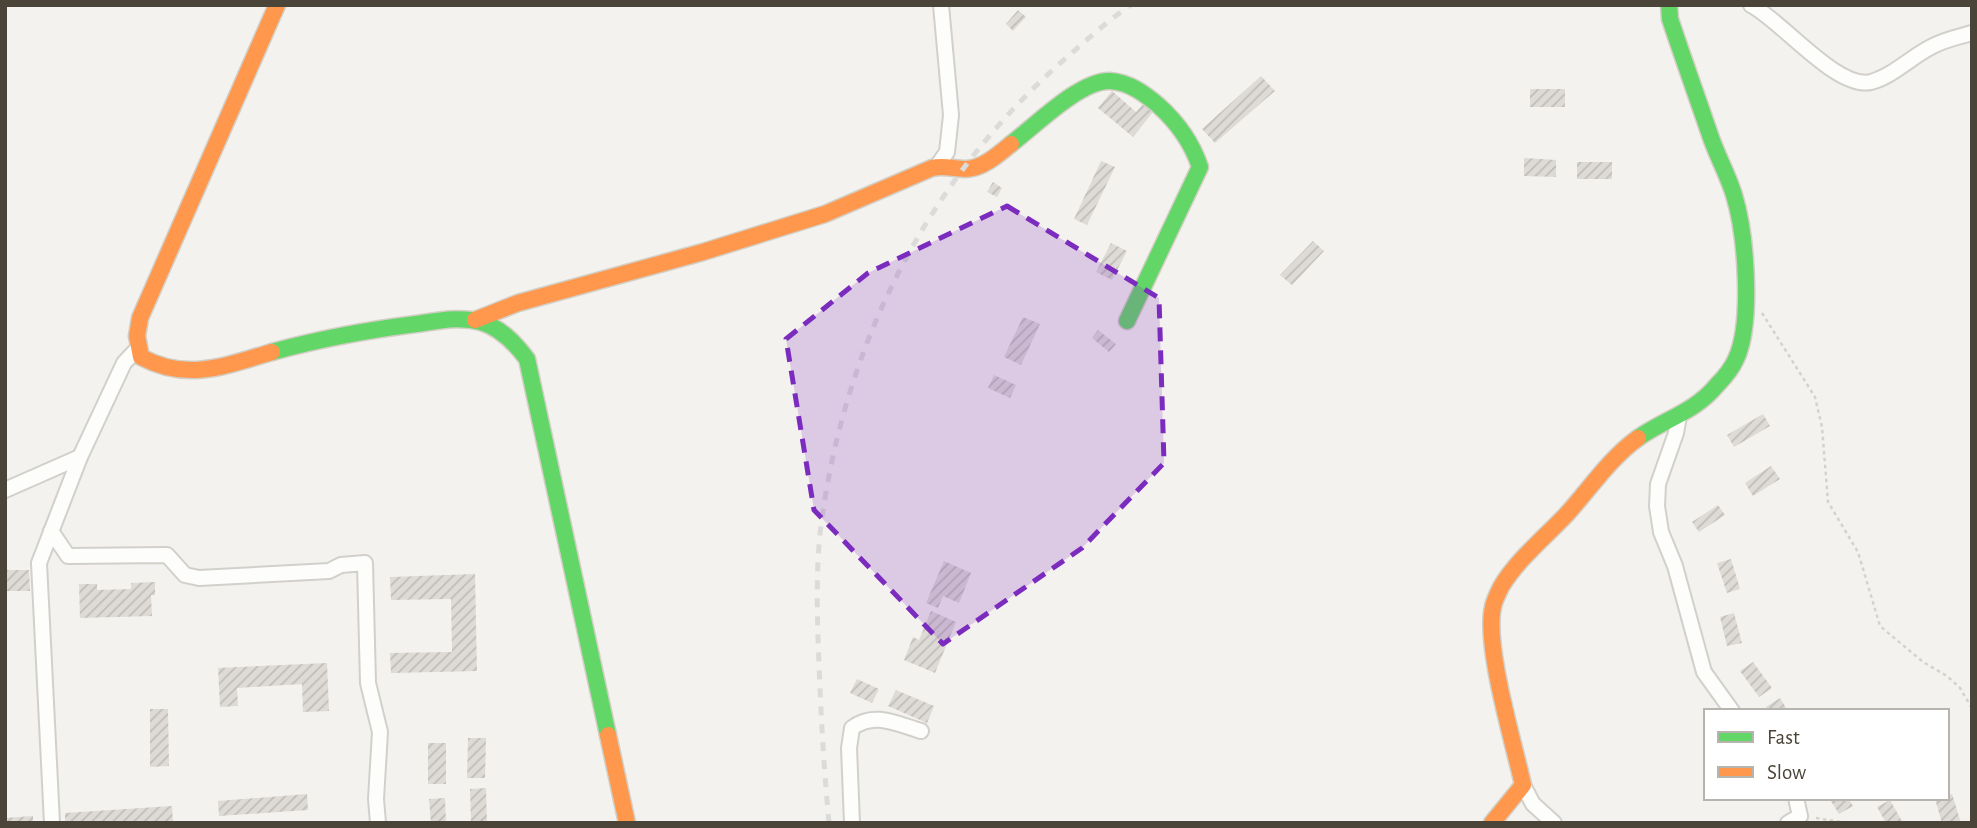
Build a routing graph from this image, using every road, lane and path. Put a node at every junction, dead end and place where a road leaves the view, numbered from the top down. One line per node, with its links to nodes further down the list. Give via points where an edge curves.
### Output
1 (277, 5): 10 (street, via 140,318)
2 (941, 5): 6 (street, via 951,115 947,152)
3 (1669, 5): 7 (street, via 1670,19 1734,195 1745,253)
4 (1751, 5): 5 (street, via 1825,65 1847,79 1868,83 1933,45)
5 (1972, 33)
6 (937, 166): 8 (street, via 816,218 519,303); 9 (street, via 975,169 1095,83 1110,81 1150,97 1187,138 1200,167)
7 (1745, 300): 11 (street, via 1736,359 1717,386); 15 (path, via 1764,314 1815,397 1828,502 1858,552 1880,626 1947,676)
8 (475, 320): 10 (street, via 375,330 190,372 153,366); 23 (street, via 512,338 527,359)
9 (1127, 321)
10 (138, 348): 12 (street, via 124,363)
11 (1679, 416): 16 (street, via 1658,484 1661,532 1682,587 1704,672); 18 (street, via 1624,448 1517,566 1493,607 1496,663)
12 (80, 457): 13 (street); 14 (street)
13 (5, 490)
14 (51, 531): 21 (street, via 39,563); 22 (street, via 68,556 167,555 185,575 199,578 329,571 365,563 368,683 380,732)
15 (1972, 708)
16 (1731, 709)
17 (921, 731): 24 (street, via 877,719 862,720 852,728)
18 (1522, 785): 25 (street); 26 (street, via 1533,804)
19 (1796, 800): 20 (street)
20 (1794, 819): 27 (path)
21 (52, 823)
22 (378, 823)
23 (627, 823)
24 (852, 823)
25 (1492, 823)
26 (1554, 823)
27 (1847, 823)

